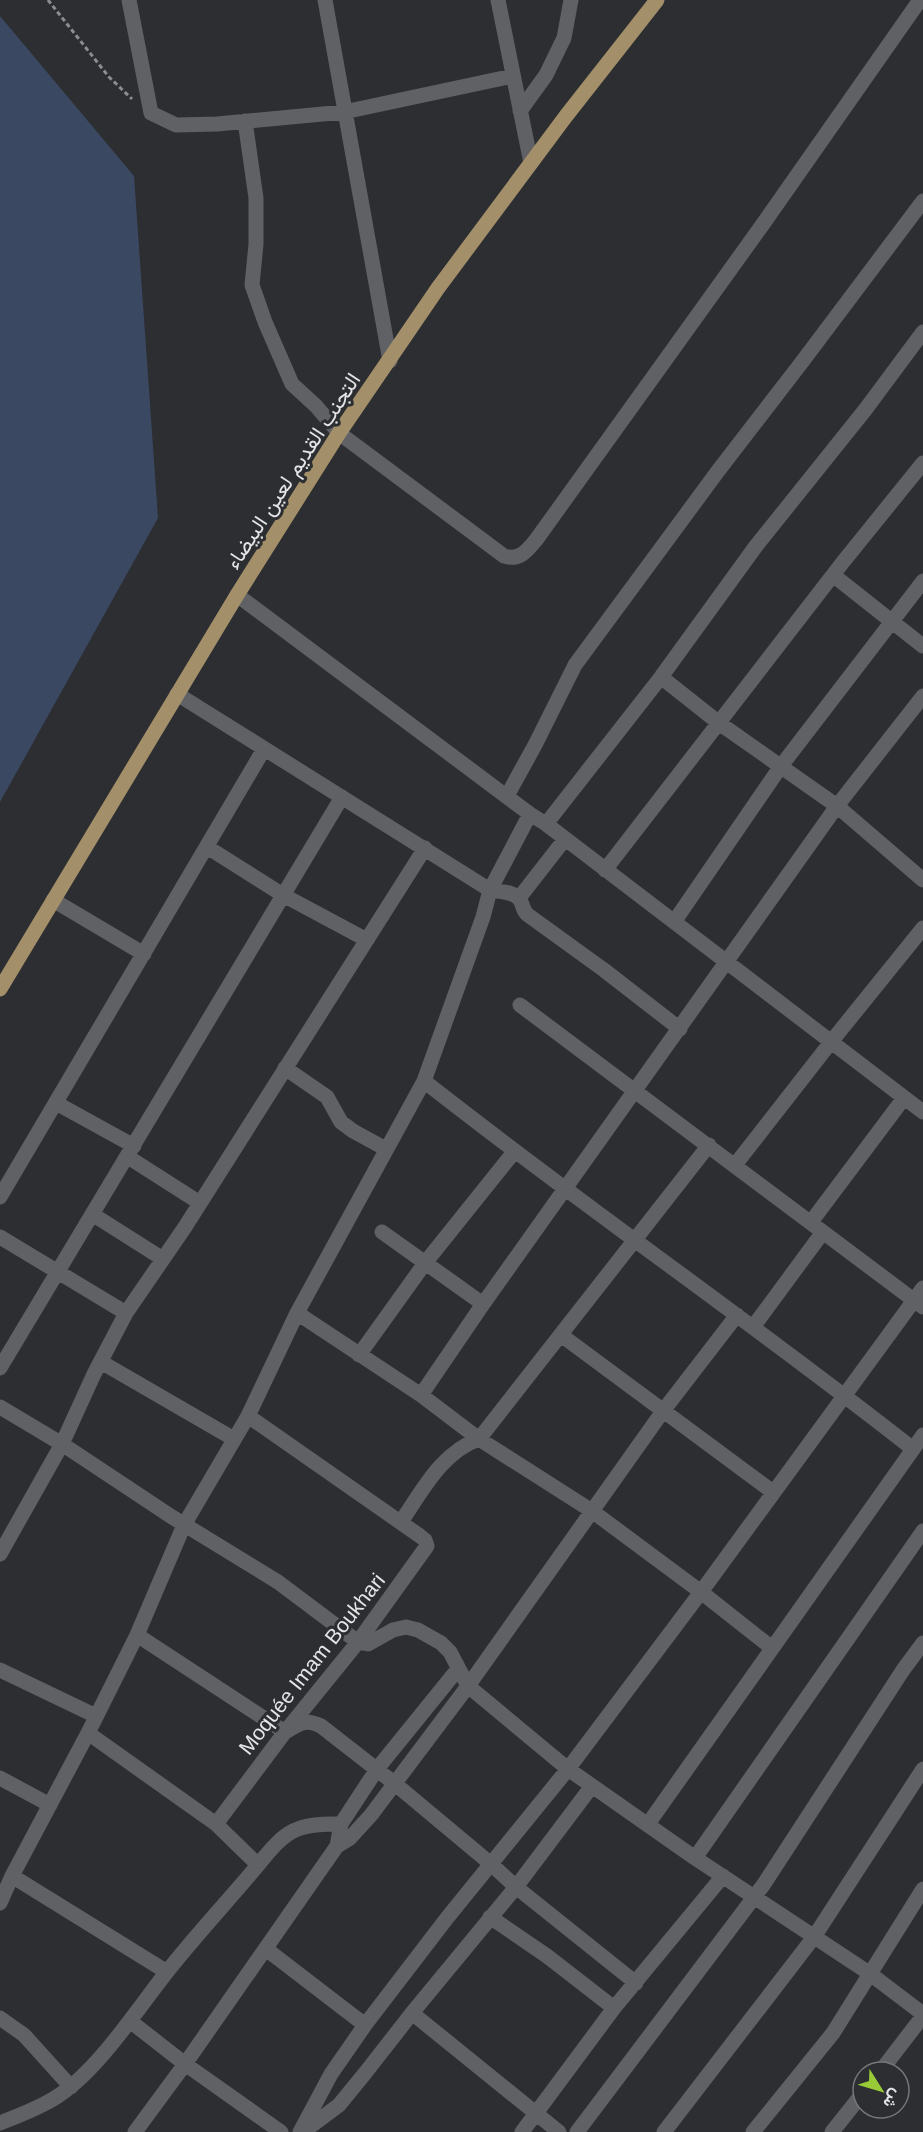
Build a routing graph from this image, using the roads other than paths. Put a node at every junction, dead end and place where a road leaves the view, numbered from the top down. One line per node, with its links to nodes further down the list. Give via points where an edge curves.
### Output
1 (129, 0): 10 (street, via 151,113 176,125)
2 (325, 0): 9 (street)
3 (498, 0): 7 (street)
4 (571, 0): 8 (street, via 564,38 546,75)
5 (657, 0): 11 (main road, التجنب القديم لعين البيضاء)
6 (920, 0): 15 (street, via 763,224 520,556 504,556)
7 (513, 76): 8 (street); 9 (street)
8 (520, 111): 11 (street)
9 (344, 112): 10 (street); 14 (street)
10 (245, 121): 15 (street, via 256,198 252,285 292,384)
11 (531, 163): 14 (main road, التجنب القديم لعين البيضاء, via 438,288)
12 (923, 201): 28 (street, via 575,666)
13 (923, 332): 22 (street, via 756,546)
14 (390, 361): 15 (main road, التجنب القديم لعين البيضاء)
15 (339, 433): 19 (main road, التجنب القديم لعين البيضاء)
16 (923, 463): 17 (street)
17 (833, 576): 20 (street); 25 (street)
18 (923, 581): 20 (street)
19 (237, 595): 23 (main road, التجنب القديم لعين البيضاء); 28 (street)
20 (892, 620): 21 (street); 27 (street)
21 (923, 646)
22 (661, 677): 25 (street); 32 (street)
23 (177, 694): 26 (street); 41 (main road, التجنب القديم لعين البيضاء)
24 (923, 696): 30 (street)
25 (719, 723): 27 (street); 36 (street)
26 (264, 749): 29 (street); 34 (street)
27 (781, 766): 30 (street); 42 (street)
28 (507, 796): 31 (street)
29 (342, 797): 35 (street); 39 (street)
30 (837, 806): 37 (street); 46 (street)
31 (530, 814): 32 (street); 38 (street)
32 (546, 824): 33 (street)
33 (565, 839): 36 (street); 40 (street)
34 (207, 847): 39 (street); 45 (street)
35 (425, 848): 38 (street); 44 (street)
36 (606, 870): 42 (street)
37 (923, 880)
38 (490, 890): 40 (street); 52 (street)
39 (284, 895): 44 (street); 59 (street)
40 (519, 898): 49 (street, via 528,915)
41 (53, 900): 45 (street); 47 (main road, التجنب القديم لعين البيضاء)
42 (674, 922): 46 (street)
43 (923, 928): 50 (street)
44 (367, 940): 51 (street)
45 (144, 954): 55 (street)
46 (727, 962): 49 (street); 50 (street)
47 (0, 989)
48 (520, 1005): 53 (street)
49 (680, 1029): 53 (street)
50 (831, 1041): 54 (street); 61 (street)
51 (285, 1068): 58 (street, via 327,1097 341,1122); 64 (street)
52 (424, 1081): 58 (street); 60 (street)
53 (634, 1090): 57 (street); 62 (street)
54 (904, 1098): 56 (street); 66 (street)
55 (56, 1104): 59 (street); 63 (street)
56 (923, 1112)
57 (709, 1145): 61 (street); 70 (street)
58 (386, 1149): 77 (street)
59 (131, 1152): 64 (street); 65 (street)
60 (514, 1152): 62 (street); 72 (street)
61 (735, 1165): 66 (street)
62 (566, 1190): 70 (street); 75 (street)
63 (0, 1197)
64 (200, 1203): 71 (street)
65 (92, 1214): 71 (street); 73 (street)
66 (811, 1222): 68 (street)
67 (382, 1232): 72 (street)
68 (823, 1232): 74 (street); 79 (street)
69 (0, 1237): 73 (street)
70 (636, 1241): 78 (street); 80 (street)
71 (163, 1258): 76 (street)
72 (425, 1263): 75 (street); 81 (street)
73 (57, 1271): 76 (street); 83 (street)
74 (920, 1299): 85 (street)
75 (483, 1304): 84 (street)
76 (126, 1313): 82 (street)
77 (297, 1313): 81 (street); 88 (street)
78 (737, 1315): 79 (street); 87 (street)
79 (753, 1327): 85 (street)
80 (561, 1335): 87 (street); 91 (street)
81 (359, 1355): 84 (street)
82 (101, 1362): 90 (street); 92 (street)
83 (0, 1368)
84 (421, 1395): 91 (street)
85 (844, 1395): 93 (street); 94 (street)
86 (0, 1407): 92 (street)
87 (663, 1411): 94 (street); 95 (street)
88 (248, 1416): 90 (street); 96 (street, Moquée Imam Boukhari)
89 (923, 1435): 93 (street)
90 (234, 1439): 97 (street)
91 (479, 1439): 95 (street); 96 (street, via 462,1446 442,1465)
92 (62, 1444): 97 (street); 99 (street)
93 (913, 1449): 104 (street)
94 (773, 1492): 100 (street)
95 (592, 1510): 100 (street); 107 (street)
96 (401, 1522): 102 (street, Moquée Imam Boukhari, via 425,1540 427,1546)
97 (184, 1525): 101 (street); 102 (street, via 278,1582)
98 (923, 1531): 122 (street)
99 (0, 1554)
100 (701, 1592): 104 (street); 113 (street)
101 (136, 1635): 108 (street); 109 (street)
102 (358, 1642): 105 (street, via 368,1644 400,1628 418,1630 441,1643); 109 (street, Moquée Imam Boukhari)
103 (923, 1643): 129 (street)
104 (772, 1648): 120 (street)
105 (458, 1669): 107 (street); 112 (street)
106 (0, 1670): 108 (street)
107 (468, 1686): 113 (street); 115 (street)
108 (96, 1716): 110 (street)
109 (285, 1732): 112 (street, via 304,1721 313,1722); 118 (street, Moquée Imam Boukhari)
110 (88, 1733): 117 (street); 118 (street)
111 (923, 1768): 132 (street)
112 (377, 1769): 115 (street); 119 (street)
113 (568, 1769): 116 (street); 123 (street)
114 (0, 1778): 117 (street)
115 (394, 1783): 121 (street, via 350,1838); 123 (street)
116 (592, 1786): 120 (street); 127 (street)
117 (50, 1805): 125 (street)
118 (216, 1824): 124 (street)
119 (341, 1824): 121 (street); 124 (street, via 305,1825 288,1833)
120 (648, 1824): 122 (street)
121 (337, 1846): 133 (street)
122 (695, 1858): 126 (street)
123 (491, 1864): 127 (street); 142 (street)
124 (258, 1865): 134 (street)
125 (12, 1876): 130 (street); 134 (street)
126 (723, 1876): 129 (street); 136 (street)
127 (516, 1887): 131 (street); 136 (street)
128 (923, 1889): 135 (street)
129 (754, 1897): 132 (street); 154 (street)
130 (0, 1903)
131 (490, 1917): 137 (street); 138 (street)
132 (814, 1937): 135 (street); 155 (street)
133 (266, 1949): 142 (street); 144 (street)
134 (166, 1972): 141 (street)
135 (869, 1973): 139 (street); 156 (street, via 833,2033)
136 (636, 1983): 137 (street)
137 (614, 2008): 147 (street)
138 (412, 2013): 147 (street); 151 (street, via 339,2105)
139 (923, 2015): 143 (street)
140 (0, 2018): 145 (street, via 24,2035)
141 (130, 2021): 144 (street); 145 (street)
142 (365, 2025): 151 (street, via 331,2074)
143 (889, 2060)
144 (185, 2064): 149 (street); 150 (street)
145 (71, 2086): 148 (street, via 41,2106)
146 (851, 2108): 157 (street)
147 (536, 2112): 152 (street); 153 (street)
148 (0, 2123)
149 (135, 2132)
150 (281, 2132)
151 (302, 2132)
152 (522, 2132)
153 (559, 2132)
154 (577, 2132)
155 (664, 2132)
156 (753, 2132)
157 (832, 2132)

